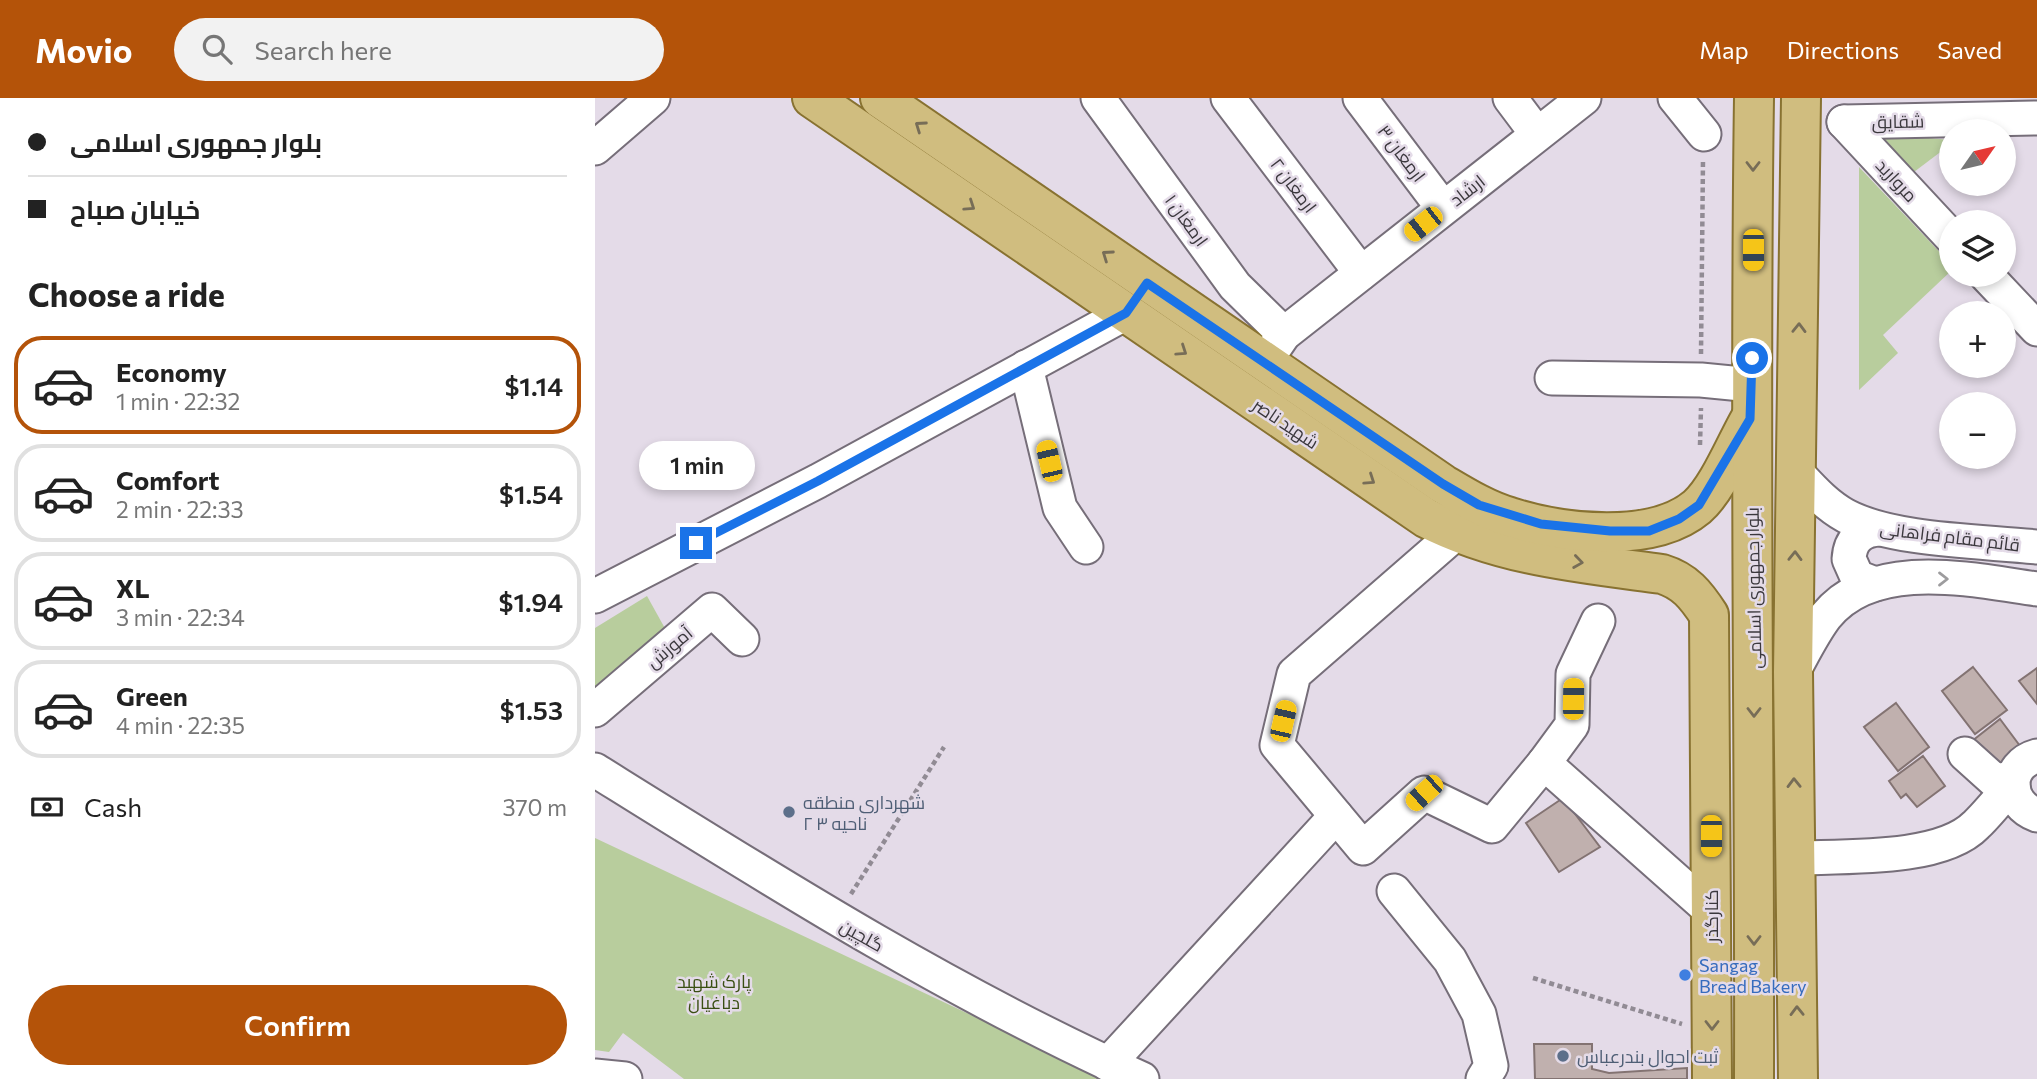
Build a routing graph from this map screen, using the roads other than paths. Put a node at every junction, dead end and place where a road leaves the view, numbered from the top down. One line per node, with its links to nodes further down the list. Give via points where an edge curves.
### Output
1 (653, 98): 16 (street)
2 (812, 98): 21 (main road, شهید ناصر, one-way to 21)
3 (880, 98): 21 (main road, شهید ناصر, one-way to 3)
4 (1098, 98): 23 (street, ارمغان ۱, via 1235,286)
5 (1228, 98): 19 (street, ارمغان ۲)
6 (1360, 98): 17 (street, ارمغان ۳)
7 (1510, 98): 15 (street)
8 (1584, 98): 15 (street, ارشاد)
9 (1675, 98): 10 (street, via 1704,134)
10 (1704, 98)
11 (1754, 98): 26 (main road, بلوار جمهوری اسلامی, one-way to 26)
12 (1801, 98): 27 (main road, one-way to 12)
13 (1844, 110): 14 (street, شقایق); 18 (street, مروارید)
14 (2037, 118)
15 (1537, 134): 17 (street, ارشاد)
16 (595, 148)
17 (1443, 208): 19 (street, ارشاد)
18 (1939, 223)
19 (1361, 273): 23 (street, ارشاد)
20 (1997, 287): 22 (street)
21 (1136, 298): 23 (main road, شهید ناصر); 24 (street); 29 (main road, شهید ناصر, one-way to 29, via 1426,518)
22 (2037, 329)
23 (1274, 348): 26 (main road, شهید ناصر, via 1479,505 1511,518 1572,528 1649,531 1699,505)
24 (1026, 367): 30 (street, via 1060,508); 34 (street)
25 (1552, 378): 26 (street, via 1701,380)
26 (1751, 402): 47 (main road, بلوار جمهوری اسلامی, one-way to 47)
27 (1797, 473): 28 (street, قائم مقام فراهانی, via 1826,503); 37 (main road, one-way to 27)
28 (1879, 529): 31 (street, قائم مقام فراهانی); 32 (street, via 1861,534 1849,559 1857,577)
29 (1456, 533): 39 (main road, شهید ناصر, one-way to 39, via 1512,552 1662,574 1684,584 1709,615); 45 (street, via 1294,674 1277,745)
30 (1086, 547)
31 (2037, 547)
32 (1875, 584): 33 (street, one-way to 33, via 1892,579 1964,579); 37 (street, via 1845,599 1827,615)
33 (2037, 589)
34 (595, 596)
35 (1598, 621): 42 (street, via 1573,674 1572,725)
36 (742, 639): 38 (street, آموزش, via 712,610)
37 (1793, 673): 49 (main road, one-way to 37)
38 (595, 710)
39 (1710, 712): 47 (main road); 51 (main road, کنارگذر)
40 (1965, 754): 44 (street, via 1995,781)
41 (2037, 756): 44 (street, via 2020,765)
42 (1544, 763): 45 (street, via 1492,825 1424,793 1363,848); 51 (street)
43 (595, 770): 52 (street, گلچین, via 834,919 969,995)
44 (2012, 782): 46 (street, via 2014,797); 48 (street)
45 (1336, 816): 52 (street)
46 (2037, 816): 48 (street, via 2001,827)
47 (1755, 826): 58 (main road, بلوار جمهوری اسلامی, one-way to 58)
48 (1975, 827): 49 (street, via 1930,850)
49 (1795, 859): 59 (main road, one-way to 49)
50 (1394, 891): 56 (street, via 1450,960 1479,1014 1491,1066)
51 (1711, 911): 57 (main road, کنارگذر, one-way to 57)
52 (1108, 1064): 55 (street, گلچین)
53 (595, 1076): 54 (street)
54 (625, 1079)
55 (1142, 1079)
56 (1483, 1079)
57 (1712, 1079)
58 (1754, 1079)
59 (1798, 1079)

